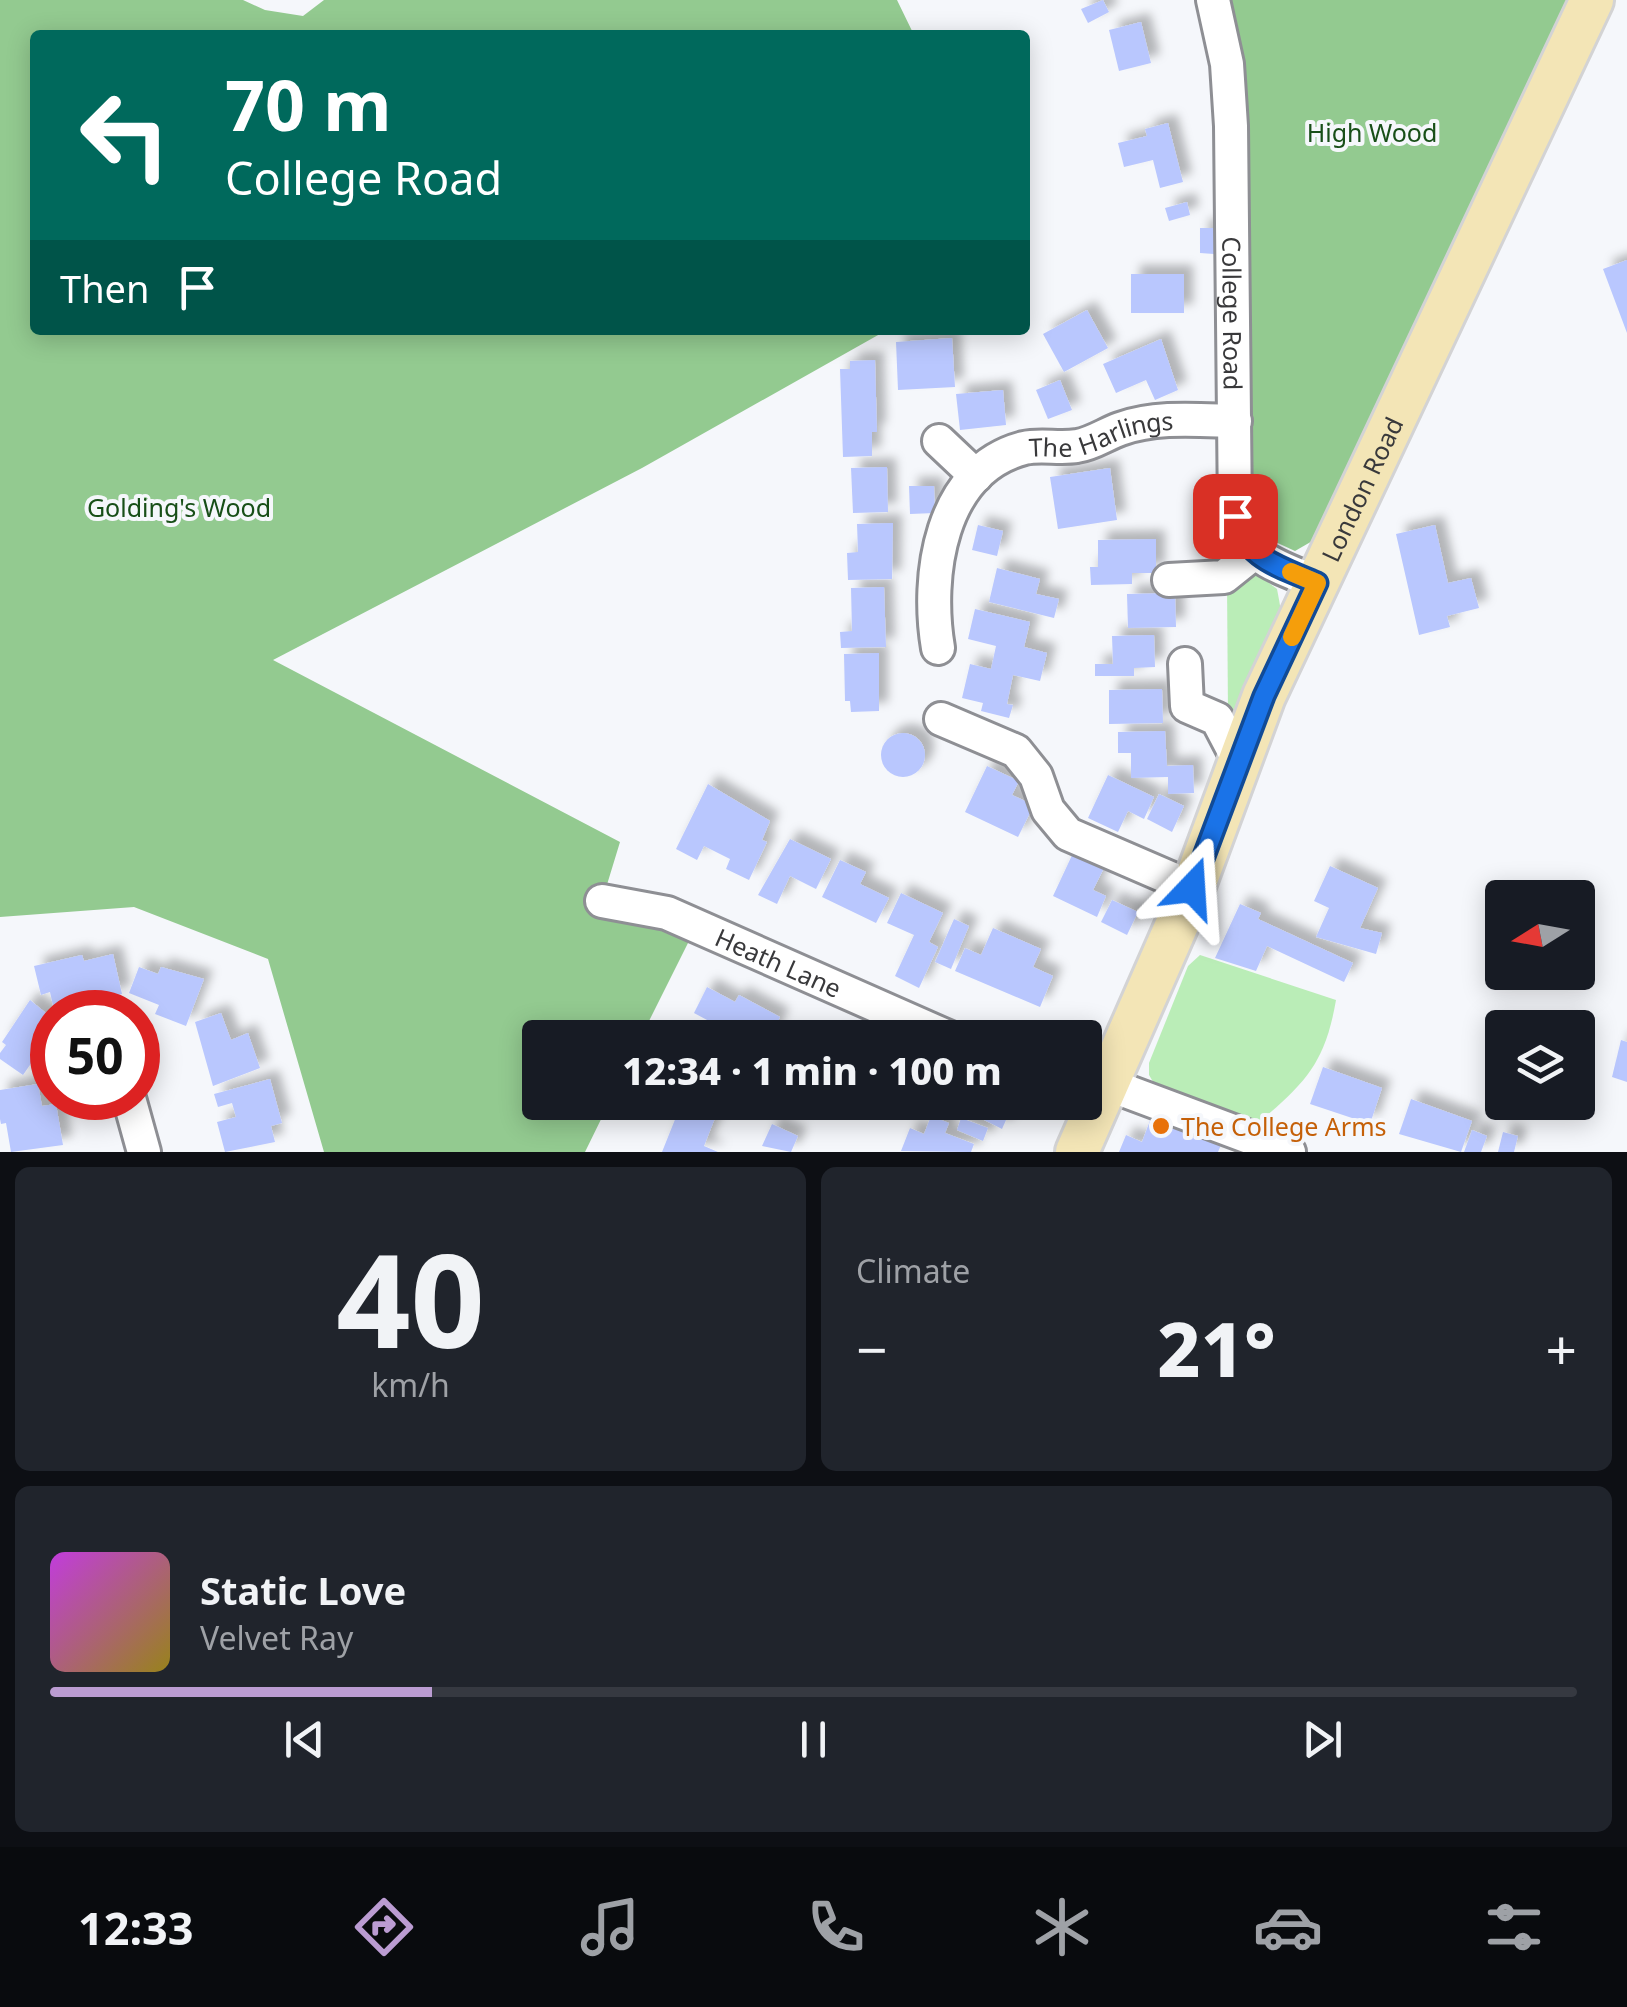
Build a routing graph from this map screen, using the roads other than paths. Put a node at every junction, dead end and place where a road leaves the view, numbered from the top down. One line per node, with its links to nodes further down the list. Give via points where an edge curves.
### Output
1 (1214, 0): 3 (street, College Road, via 1231,126)
2 (1592, 0): 8 (main road, London Road)
3 (1234, 421): 5 (street, The Harlings, via 1144,424 1080,446 1024,448); 6 (street, College Road, via 1235,516 1241,539)
4 (939, 441): 5 (street)
5 (976, 476): 9 (street, The Harlings, via 941,539 931,607)
6 (1254, 553): 7 (street, via 1224,576); 8 (street)
7 (1170, 580)
8 (1317, 583): 12 (main road, London Road)
9 (938, 648)
10 (1185, 664): 12 (street, via 1187,706 1218,718)
11 (941, 719): 13 (street, via 1016,750 1068,834)
12 (1239, 761): 13 (main road, London Road)
13 (1192, 888): 16 (main road, London Road)
14 (602, 901): 15 (street, Heath Lane, via 668,913)
15 (909, 1020)
16 (1102, 1083)
17 (1102, 1096): 22 (street)
18 (135, 1120): 20 (street)
19 (1088, 1120): 21 (main road, London Road)
20 (144, 1152)
21 (1077, 1152)
22 (1289, 1152)

